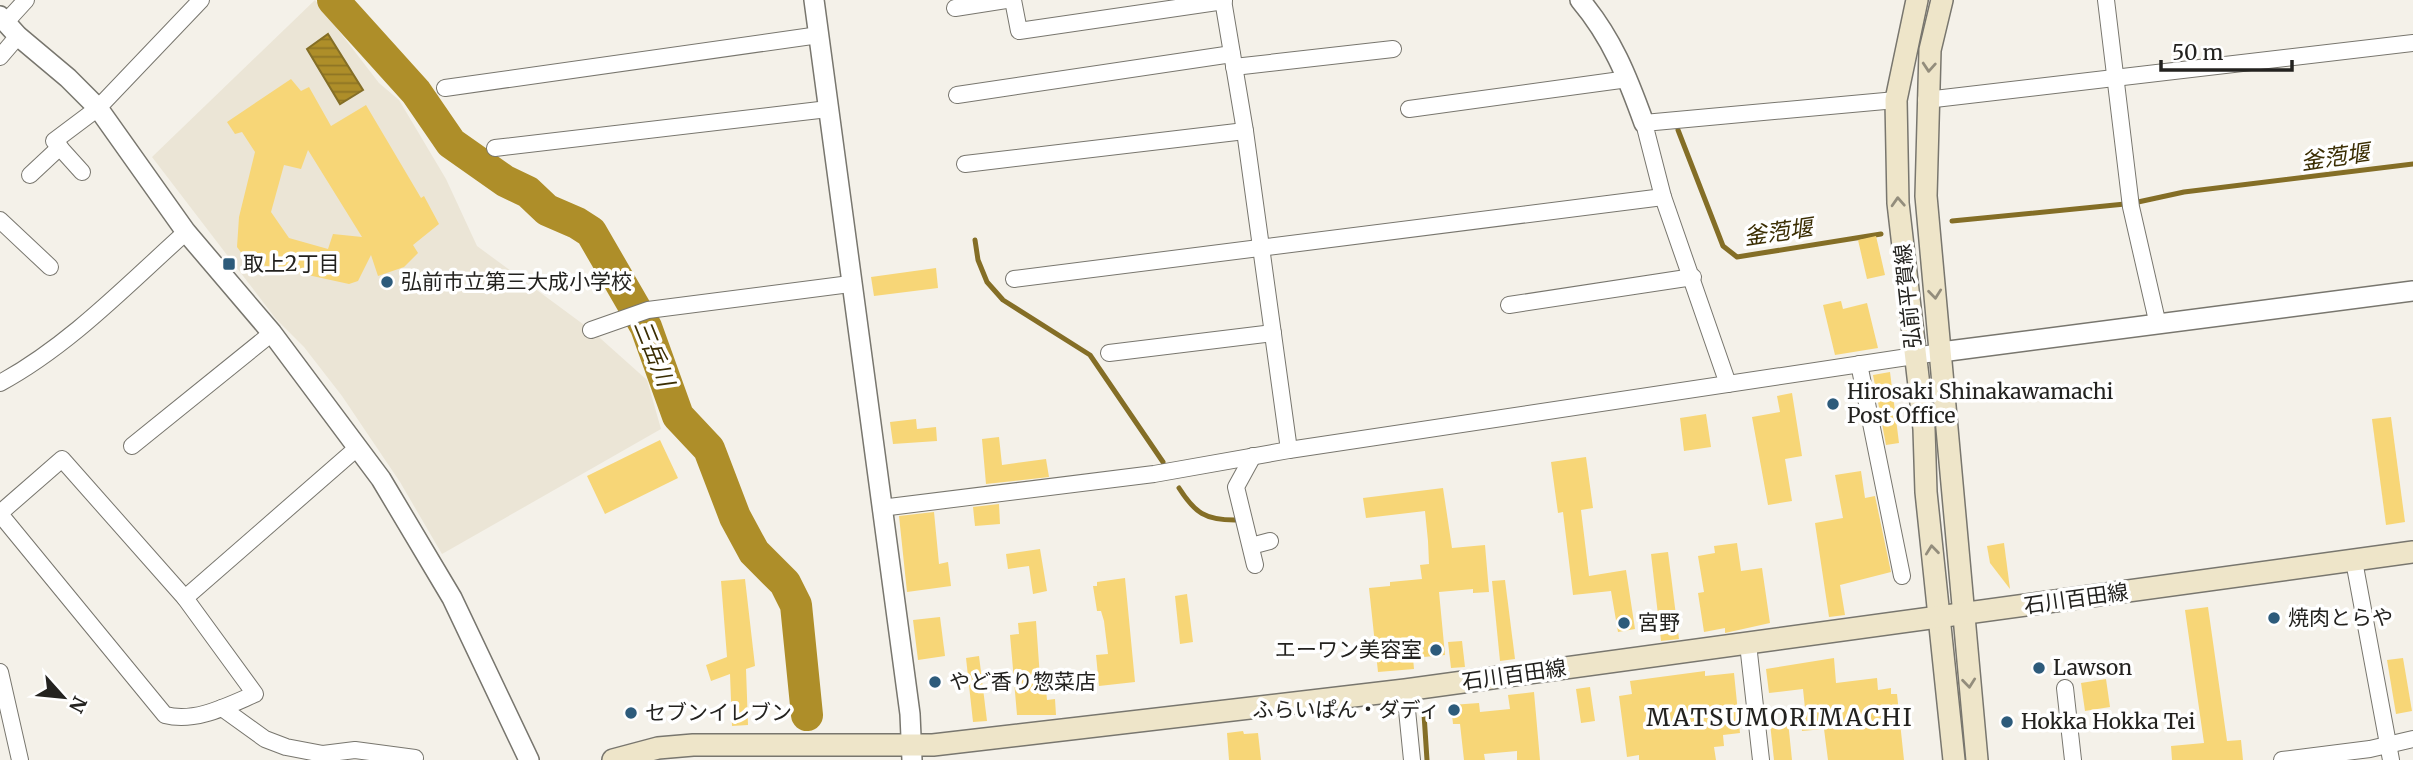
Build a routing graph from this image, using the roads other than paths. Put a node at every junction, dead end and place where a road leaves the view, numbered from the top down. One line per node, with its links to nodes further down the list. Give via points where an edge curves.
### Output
1 (26, 0): 14 (street)
2 (201, 0): 26 (street)
3 (814, 0): 15 (street)
4 (1006, 0): 12 (street)
5 (1013, 0): 13 (street, via 1018,31)
6 (1112, 0): 13 (street)
7 (1224, 0): 13 (street); 19 (street)
8 (1580, 0): 21 (street, via 1604,28)
9 (1917, 0): 24 (main road, 弘前平賀線)
10 (1942, 0): 25 (main road, 弘前平賀線, one-way to 25, via 1930,50)
11 (2106, 0): 20 (street)
12 (955, 8)
13 (1115, 17)
14 (8, 25): 18 (street); 26 (street)
15 (819, 35): 22 (street); 27 (street)
16 (2413, 43): 20 (street)
17 (1393, 49): 19 (street)
18 (0, 57)
19 (1233, 60): 23 (street); 30 (street)
20 (2113, 78): 25 (street); 46 (street, via 2131,207)
21 (1628, 79): 28 (street); 29 (street)
22 (445, 89)
23 (957, 95)
24 (1896, 100): 29 (street); 52 (main road, 弘前平賀線, one-way to 24, via 1898,203)
25 (1926, 100): 50 (main road, 弘前平賀線, one-way to 50, via 1926,196)
26 (98, 108): 31 (street, via 54,141); 38 (street)
27 (828, 109): 32 (street); 43 (street)
28 (1409, 109)
29 (1644, 123): 36 (street)
30 (1245, 131): 33 (street); 39 (street)
31 (60, 147): 34 (street); 35 (street)
32 (495, 148)
33 (965, 164)
34 (82, 172)
35 (30, 175)
36 (1663, 197): 39 (street); 41 (street)
37 (0, 220): 40 (street)
38 (186, 232): 48 (street); 54 (street, via 87,320)
39 (1261, 247): 42 (street); 49 (street)
40 (50, 267)
41 (1693, 277): 45 (street); 55 (street)
42 (1014, 279)
43 (850, 284): 47 (street, via 648,310); 60 (street)
44 (2413, 291): 46 (street)
45 (1509, 305)
46 (2158, 325): 50 (street)
47 (591, 330)
48 (272, 333): 56 (street); 57 (street)
49 (1273, 333): 51 (street); 58 (street)
50 (1941, 352): 52 (street); 69 (main road, 弘前平賀線)
51 (1109, 353)
52 (1914, 356): 53 (street); 70 (main road, 弘前平賀線, one-way to 52)
53 (1859, 364): 55 (street); 67 (street)
54 (0, 383)
55 (1728, 384): 58 (street)
56 (132, 446)
57 (357, 448): 68 (street); 81 (street, via 381,479 452,598)
58 (1289, 450): 59 (street)
59 (1253, 456): 60 (street, via 1154,474); 63 (street, via 1236,487)
60 (881, 508): 78 (street)
61 (0, 514): 68 (street, via 62,459); 75 (street, via 165,715 180,719)
62 (1270, 541): 63 (street)
63 (1251, 546): 66 (street)
64 (2413, 552): 65 (main road, 石川百田線)
65 (2354, 561): 69 (main road, 石川百田線); 77 (street)
66 (1255, 565)
67 (1902, 576)
68 (185, 598): 75 (street, via 255,694)
69 (1963, 615): 70 (main road, 石川百田線); 86 (main road, 弘前平賀線, one-way to 86)
70 (1940, 618): 71 (main road, 石川百田線); 85 (main road, 弘前平賀線)
71 (1748, 644): 74 (main road, 石川百田線); 84 (street)
72 (0, 672): 80 (street)
73 (2065, 688): 87 (street)
74 (1405, 690): 78 (main road, 石川百田線); 83 (street)
75 (222, 708): 79 (street, via 265,739 286,747 323,754 355,750)
76 (2413, 739): 77 (street)
77 (2390, 752): 88 (street)
78 (912, 754): 82 (main road, 石川百田線, via 692,745)
79 (415, 758)
80 (20, 760)
81 (529, 760)
82 (613, 760)
83 (1412, 760)
84 (1761, 760)
85 (1954, 760)
86 (1978, 760)
87 (2073, 760)
88 (2283, 760)

